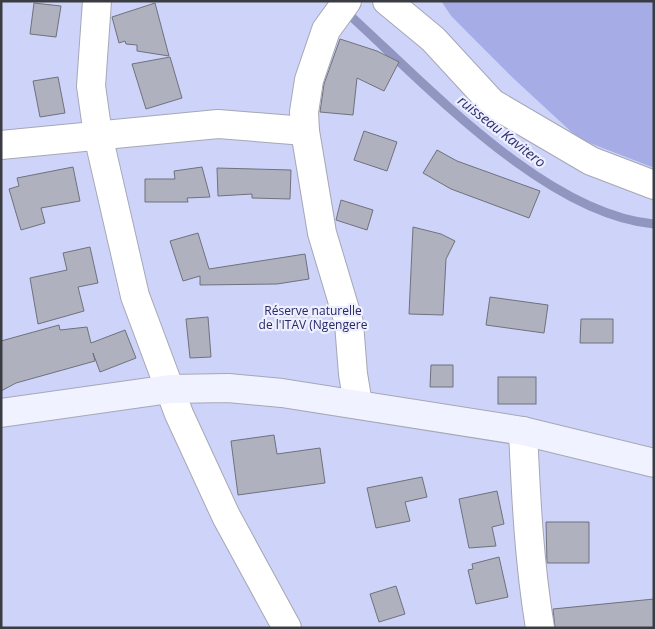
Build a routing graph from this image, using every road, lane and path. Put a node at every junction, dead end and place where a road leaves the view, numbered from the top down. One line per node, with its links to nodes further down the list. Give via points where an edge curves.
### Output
1 (97, 1): 5 (street, via 91,86)
2 (347, 1): 4 (street, via 326,30 309,80)
3 (387, 1): 7 (street, via 433,39 492,103 591,161)
4 (305, 131): 5 (street, via 218,124); 9 (street, via 322,233 349,323)
5 (98, 135): 6 (street); 8 (street, via 134,296)
6 (1, 145)
7 (654, 185)
8 (170, 389): 9 (street, via 228,388); 10 (street); 13 (street, via 178,414 226,516)
9 (358, 404): 11 (street)
10 (1, 413)
11 (523, 431): 12 (street); 14 (street, via 532,579)
12 (654, 463)
13 (287, 628)
14 (540, 628)

